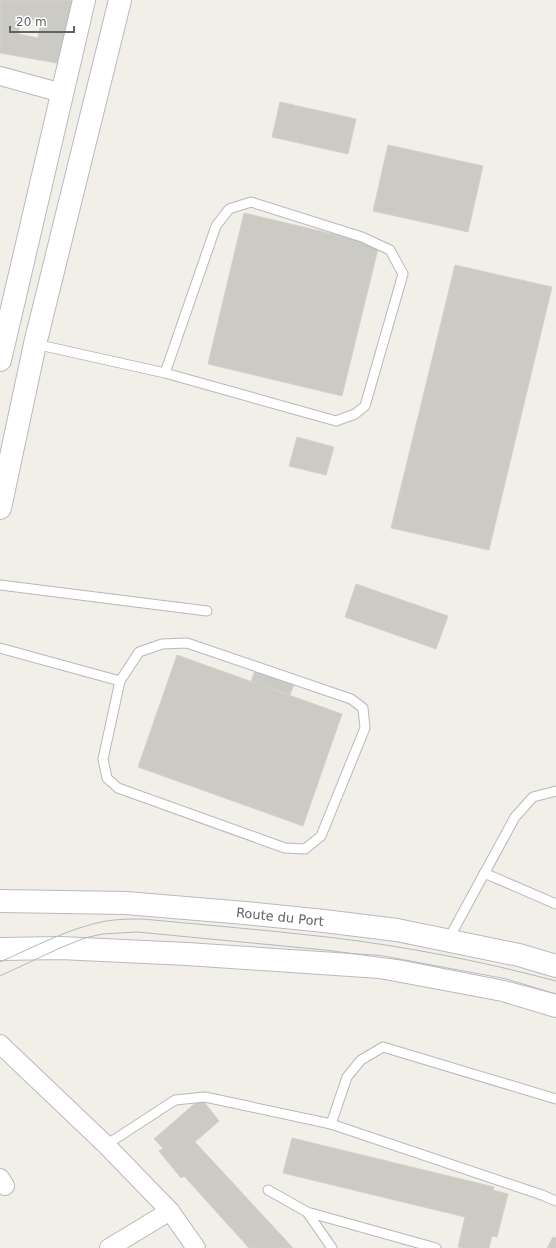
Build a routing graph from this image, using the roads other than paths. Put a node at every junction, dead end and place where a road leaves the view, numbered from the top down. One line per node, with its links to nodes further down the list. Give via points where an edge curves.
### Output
1 (84, 0): 4 (main road)
2 (120, 0): 5 (main road)
3 (0, 76): 4 (street)
4 (62, 93): 6 (main road)
5 (35, 344): 7 (lane); 8 (main road)
6 (0, 360)
7 (165, 373): 7 (lane, via 336,421 354,414 364,406 402,274 390,250 362,237 251,202 229,209 216,226)
8 (0, 508)
9 (0, 585): 10 (lane)
10 (207, 611)
11 (0, 648): 12 (lane)
12 (120, 681): 12 (lane, via 103,758 107,778 118,788 285,848 305,849 321,836 365,728 363,708 351,699 187,643 162,644 139,652)
13 (556, 791): 14 (lane, via 533,797 515,817)
14 (484, 873): 16 (lane); 17 (lane)
15 (0, 901): 17 (main road, Route du Port, via 126,903 245,913 397,930)
16 (556, 904)
17 (448, 940): 19 (main road, Route du Port, via 519,954)
18 (0, 949): 20 (main road, via 60,948 187,954 380,967 503,990)
19 (556, 966)
20 (556, 1006)
21 (0, 1044): 24 (street)
22 (556, 1099): 23 (lane, via 383,1047 361,1060 347,1077)
23 (330, 1124): 24 (lane, via 205,1096 175,1100); 26 (lane)
24 (106, 1145): 27 (street)
25 (268, 1190): 28 (lane)
26 (556, 1201)
27 (170, 1211): 29 (street); 30 (street)
28 (307, 1212): 31 (lane); 32 (lane)
29 (109, 1248)
30 (196, 1248)
31 (332, 1248)
32 (436, 1248)

